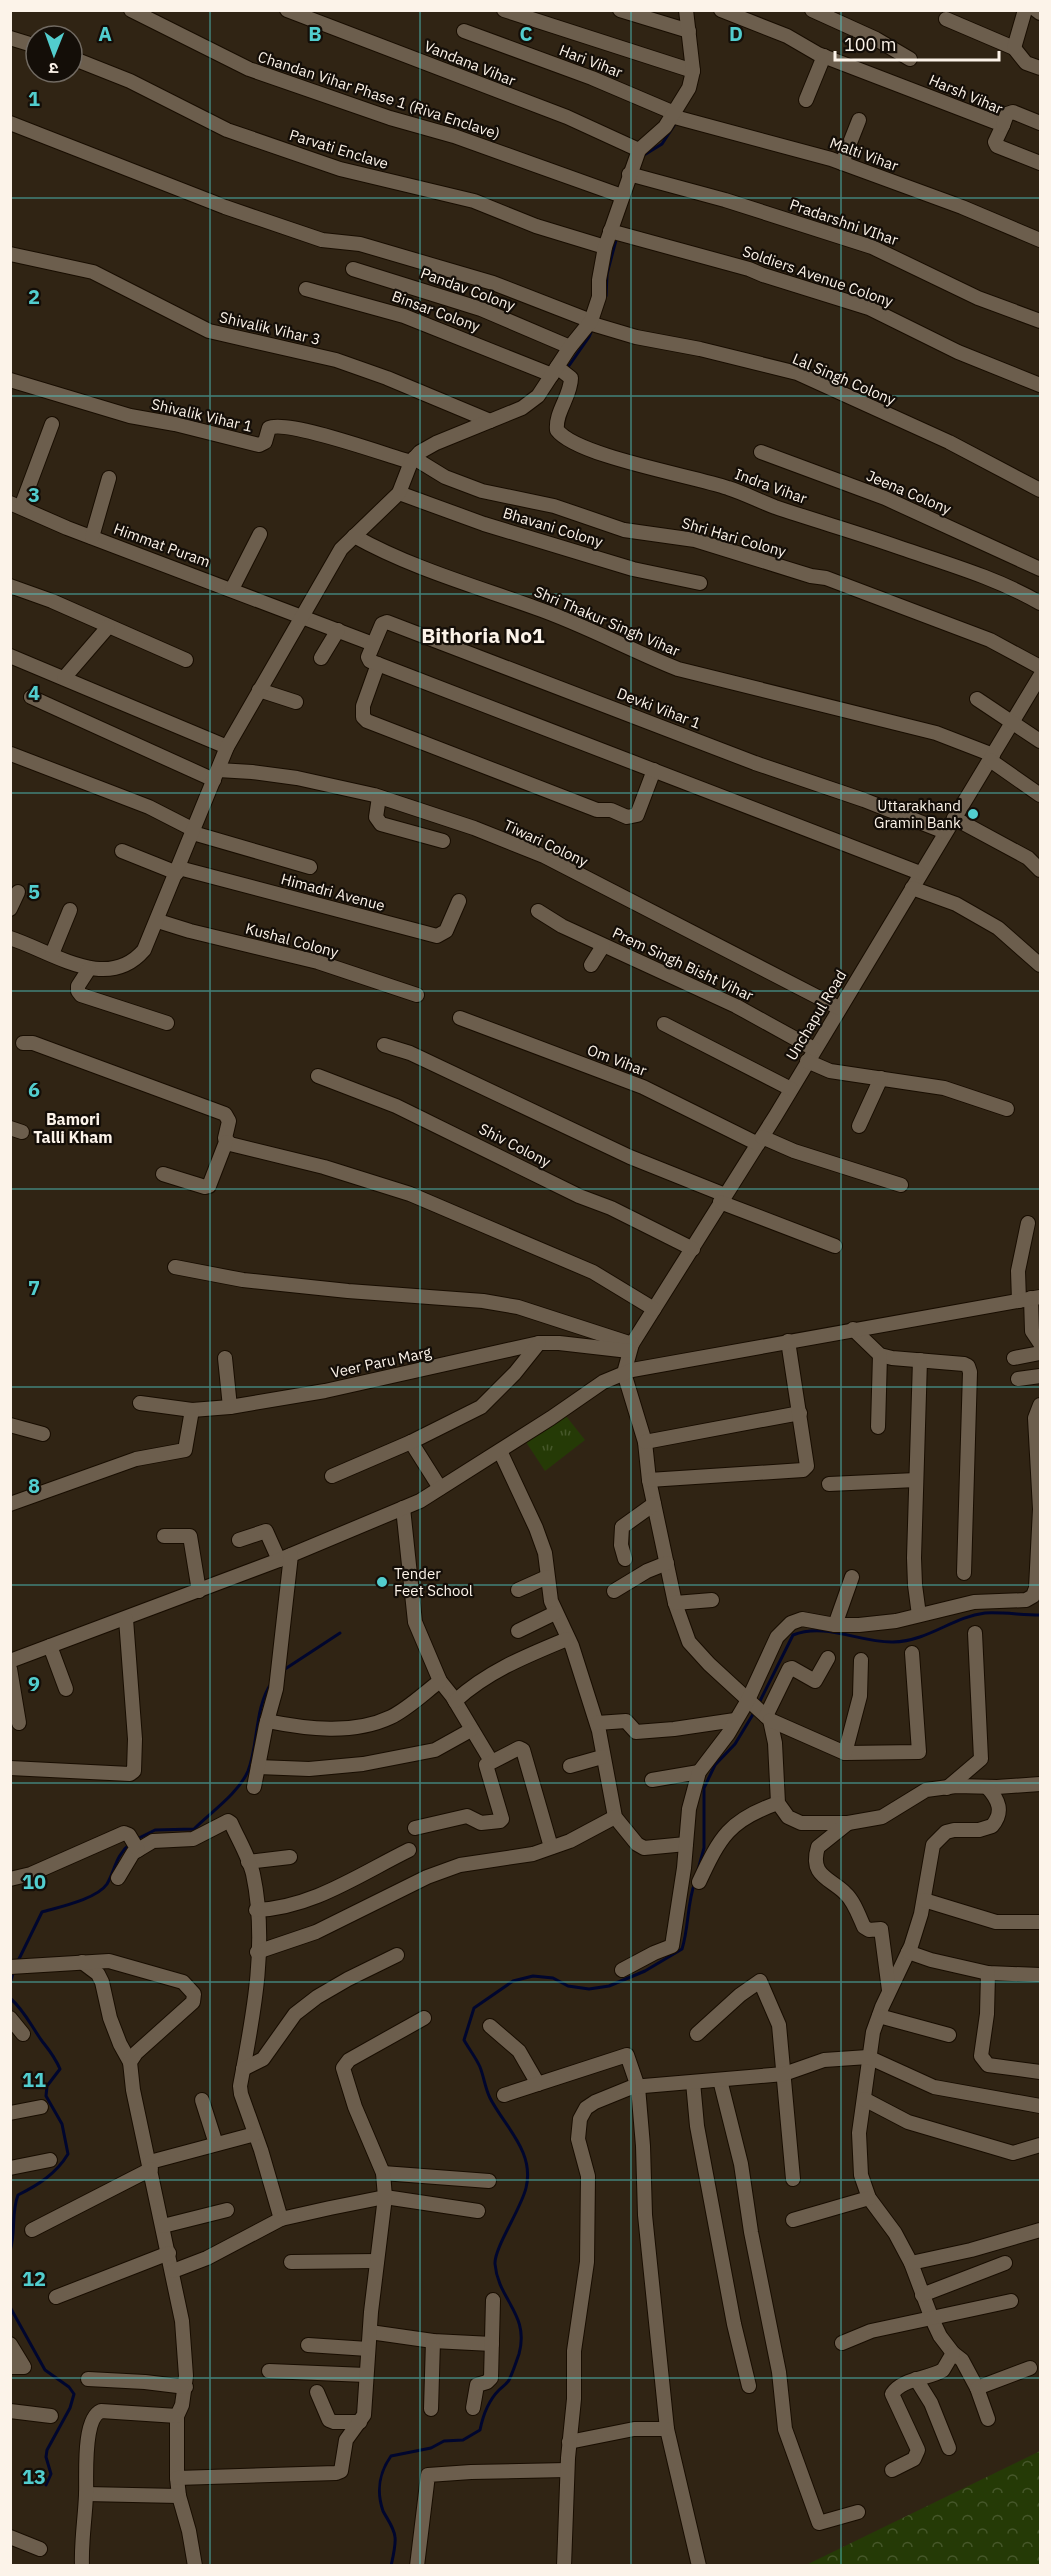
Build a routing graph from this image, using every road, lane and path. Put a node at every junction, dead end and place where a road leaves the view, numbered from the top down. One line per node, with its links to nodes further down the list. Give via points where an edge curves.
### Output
1 (131, 10): 30 (street, Chandan Vihar Phase 1 (Riva Enclave), via 249,69)
2 (287, 10): 26 (street, Vandana Vihar, via 567,117)
3 (504, 10): 19 (street)
4 (621, 10): 13 (street)
5 (686, 10): 13 (street)
6 (721, 10): 15 (street, Harsh Vihar, via 787,36)
7 (812, 10): 16 (street)
8 (1025, 10): 14 (street)
9 (1036, 10): 10 (street)
10 (1041, 13)
11 (946, 19): 14 (street)
12 (464, 31): 21 (street, Hari Vihar, via 592,78)
13 (689, 31): 19 (street)
14 (1014, 48): 18 (street, via 1026,63)
15 (824, 56): 20 (street); 25 (street, Harsh Vihar)
16 (910, 59)
17 (84, 63): 33 (street, Parvati Enclave, via 130,81 227,130 340,169 474,201)
18 (1041, 68)
19 (693, 71): 21 (street, via 689,88)
20 (806, 100)
21 (671, 114): 26 (street, via 665,127); 27 (street, Malti Vihar)
22 (859, 120): 27 (street)
23 (10, 123): 38 (street, Lal Singh Colony, via 225,207 322,240 360,244 493,283)
24 (1041, 123): 25 (street, via 1012,112 1007,114)
25 (1003, 126): 28 (street, Harsh Vihar, via 995,142 997,146)
26 (639, 150): 29 (street)
27 (842, 163): 32 (street, Malti Vihar)
28 (1041, 163)
29 (629, 174): 30 (street); 37 (street, Pradarshni VIhar, via 872,247 978,298)
30 (622, 196): 31 (street)
31 (610, 231): 33 (street); 42 (street, Soldiers Avenue Colony, via 749,269 869,308 958,352)
32 (1041, 240)
33 (604, 248): 38 (street)
34 (10, 254): 43 (street, Shivalik Vihar 3, via 93,272 209,332 336,360)
35 (353, 269): 39 (street, Pandav Colony, via 481,309)
36 (306, 289): 40 (street, Binsar Colony, via 404,316)
37 (1041, 321)
38 (593, 324): 39 (street); 48 (street, Lal Singh Colony, via 797,373 949,442)
39 (570, 347): 40 (street)
40 (559, 371): 43 (street, via 530,403); 58 (street, Indra Vihar, via 571,378 571,385 556,426 564,438 576,444 728,488 843,527 1023,592)
41 (10, 380): 46 (street, Shivalik Vihar 1, via 130,416 259,445 265,442 273,426 296,428)
42 (1041, 385)
43 (490, 421): 46 (street, via 436,443)
44 (51, 424): 50 (street)
45 (761, 452): 54 (street, Jeena Colony, via 885,498)
46 (412, 460): 49 (street); 67 (street, Shri Hari Colony, via 482,491 554,506 624,530 695,540 826,578 990,640)
47 (109, 478): 53 (street)
48 (1041, 490)
49 (399, 493): 52 (street); 55 (street, Bhavani Colony, via 484,524 633,569)
50 (16, 505): 53 (street, Himmat Puram)
51 (260, 534): 57 (street)
52 (354, 536): 59 (street, via 331,564); 78 (street, Shri Thakur Singh Vihar, via 426,568 574,622 678,669 936,733)
53 (92, 537): 57 (street, Himmat Puram)
54 (1041, 569)
55 (700, 583)
56 (10, 586): 60 (street)
57 (232, 589): 59 (street, Himmat Puram)
58 (1041, 603)
59 (302, 616): 61 (street, Himmat Puram); 70 (street)
60 (108, 627): 65 (street); 69 (street)
61 (338, 630): 62 (street, Himmat Puram); 64 (street)
62 (373, 644): 66 (street, via 368,659); 85 (street, Devki Vihar 1, via 382,624 387,622 755,764)
63 (10, 656): 69 (street)
64 (321, 658)
65 (186, 660)
66 (378, 664): 79 (street); 79 (street, via 363,706 367,721 597,810 627,817 637,815)
67 (1041, 667)
68 (1041, 676): 74 (street, Unchapul Road)
69 (64, 678): 76 (street)
70 (259, 690): 73 (street); 76 (street)
71 (31, 697): 80 (street)
72 (977, 699): 74 (street)
73 (296, 702)
74 (1012, 723): 75 (street); 78 (street, Unchapul Road)
75 (1041, 741)
76 (227, 747): 80 (street)
77 (11, 754): 84 (street, via 149,807)
78 (991, 757): 81 (street, Shri Thakur Singh Vihar); 83 (street, Unchapul Road)
79 (654, 770): 91 (street)
80 (216, 775): 82 (street, Tiwari Colony, via 252,772 297,778); 84 (street)
81 (1041, 795)
82 (380, 797): 86 (street, via 376,817 381,824); 106 (street, Tiwari Colony, via 544,856)
83 (954, 818): 85 (street, Unchapul Road); 89 (street, via 1028,858)
84 (193, 832): 88 (street); 90 (street)
85 (945, 832): 91 (street, Unchapul Road)
86 (443, 841)
87 (122, 851): 90 (street, Himadri Avenue)
88 (310, 867)
89 (1041, 870)
90 (178, 871): 94 (street, Himadri Avenue, via 437,936 446,931); 98 (street)
91 (920, 873): 92 (street, Unchapul Road)
92 (912, 888): 103 (street, via 956,904 998,928); 106 (street, Unchapul Road)
93 (18, 892): 95 (street)
94 (459, 901)
95 (10, 909)
96 (70, 910): 101 (street)
97 (538, 911): 100 (street, Prem Singh Bisht Vihar)
98 (158, 921): 104 (street, via 135,960 124,967); 105 (street, Kushal Colony, via 318,962)
99 (10, 938): 101 (street)
100 (603, 946): 102 (street); 112 (street, Prem Singh Bisht Vihar, via 736,1006)
101 (51, 954): 104 (street)
102 (591, 965)
103 (1041, 965)
104 (89, 969): 108 (street, via 78,986 81,995)
105 (417, 995)
106 (839, 1008): 112 (street, Unchapul Road)
107 (460, 1018): 118 (street, Om Vihar, via 643,1087)
108 (167, 1023)
109 (664, 1024): 115 (street)
110 (24, 1043): 119 (street, via 225,1114 229,1121)
111 (384, 1045): 122 (street, via 410,1053)
112 (811, 1055): 114 (street, Prem Singh Bisht Vihar, via 830,1071); 115 (street, Unchapul Road)
113 (318, 1076): 125 (street, Shiv Colony, via 396,1106)
114 (882, 1078): 116 (street, Prem Singh Bisht Vihar, via 945,1088); 117 (street)
115 (791, 1089): 118 (street, Unchapul Road)
116 (1007, 1109)
117 (859, 1126)
118 (760, 1140): 121 (street, Om Vihar); 122 (street, Unchapul Road)
119 (226, 1142): 120 (street, via 209,1186); 128 (street, via 410,1194 593,1272)
120 (163, 1174)
121 (901, 1185)
122 (723, 1199): 124 (street); 125 (street, Unchapul Road)
123 (1028, 1223): 127 (street, via 1018,1271)
124 (835, 1246)
125 (693, 1249): 128 (street, Unchapul Road)
126 (175, 1268): 133 (street, via 243,1280 518,1307)
127 (1030, 1299): 129 (street); 131 (street, via 1032,1331)
128 (654, 1309): 133 (street, Unchapul Road)
129 (853, 1329): 130 (street); 135 (street)
130 (788, 1341): 139 (street); 146 (street)
131 (1041, 1342)
132 (539, 1343): 133 (street, Veer Paru Marg); 144 (street, Veer Paru Marg, via 325,1391); 150 (street, via 481,1407)
133 (630, 1348): 139 (street, Unchapul Road)
134 (1041, 1353): 137 (street)
135 (880, 1355): 138 (street); 148 (street)
136 (225, 1358): 144 (street)
137 (1014, 1359)
138 (920, 1360): 155 (street); 166 (street, via 964,1364 970,1372)
139 (624, 1373): 151 (street); 152 (street, via 603,1382)
140 (1041, 1376): 141 (street)
141 (1018, 1379)
142 (140, 1403): 145 (street, Veer Paru Marg)
143 (1041, 1405): 175 (street, via 1035,1418 1040,1509 1033,1596 1026,1600 974,1602)
144 (230, 1407): 145 (street, Veer Paru Marg)
145 (192, 1410): 158 (street, via 185,1450 136,1459)
146 (800, 1413): 151 (street); 154 (street, via 808,1461 803,1470)
147 (10, 1425): 149 (street)
148 (878, 1427)
149 (44, 1434)
150 (411, 1442): 153 (street); 157 (street)
151 (645, 1442): 154 (street)
152 (500, 1451): 157 (street); 167 (street, via 536,1528 545,1553)
153 (332, 1476)
154 (649, 1480): 159 (street)
155 (916, 1480): 156 (street); 175 (street, via 915,1585)
156 (829, 1484)
157 (440, 1488): 160 (street)
158 (10, 1504)
159 (654, 1504): 164 (street, via 622,1527); 165 (street)
160 (403, 1508): 163 (street); 187 (street, via 415,1622)
161 (164, 1536): 170 (street, via 190,1536)
162 (239, 1540): 163 (street, via 266,1532)
163 (285, 1558): 170 (street); 192 (street, via 278,1673)
164 (625, 1559)
165 (667, 1563): 171 (street); 173 (street)
166 (964, 1573)
167 (547, 1577): 169 (street); 174 (street)
168 (852, 1577): 177 (street)
169 (518, 1590)
170 (199, 1591): 176 (street)
171 (614, 1591)
172 (712, 1600): 173 (street)
173 (675, 1603): 190 (street, via 688,1642)
174 (555, 1613): 178 (street); 180 (street)
175 (920, 1615): 177 (street, via 896,1621)
176 (126, 1619): 181 (street); 201 (street, via 134,1771 130,1774)
177 (835, 1625): 190 (street, via 802,1619 791,1623 777,1637)
178 (518, 1631)
179 (975, 1633): 207 (street, via 981,1760)
180 (567, 1639): 189 (street, via 499,1668); 194 (street)
181 (50, 1646): 185 (street); 188 (street)
182 (912, 1653): 196 (street, via 919,1752)
183 (828, 1658): 190 (street, via 815,1681 789,1669)
184 (861, 1660): 196 (street, via 860,1696)
185 (10, 1661)
186 (10, 1669): 193 (street)
187 (440, 1681): 189 (street); 192 (street, via 393,1716 366,1725 312,1730)
188 (66, 1689)
189 (455, 1701): 195 (street)
190 (760, 1711): 191 (street); 196 (street); 208 (street, via 776,1743)
191 (735, 1720): 194 (street, via 636,1732 626,1721); 202 (street)
192 (267, 1721): 200 (street)
193 (19, 1723)
194 (597, 1723): 197 (street)
195 (471, 1730): 198 (street); 200 (street, via 435,1750 385,1760 309,1769)
196 (845, 1752)
197 (602, 1757): 199 (street); 209 (street)
198 (491, 1761): 211 (street, via 486,1767 500,1821 481,1823 467,1816); 214 (street, via 519,1748 523,1750)
199 (570, 1766)
200 (258, 1767): 206 (street)
201 (10, 1768)
202 (699, 1772): 203 (street); 212 (street, via 689,1809)
203 (651, 1780)
204 (1041, 1784): 205 (street)
205 (987, 1787): 207 (street); 221 (street, via 999,1804 997,1821 986,1829 954,1830 940,1837 929,1856)
206 (254, 1788)
207 (947, 1788): 210 (street, via 926,1790 882,1817)
208 (778, 1803): 210 (street, via 788,1817 801,1823); 220 (street, via 730,1829 718,1842)
209 (615, 1817): 212 (street, via 644,1848); 214 (street)
210 (848, 1823): 232 (street, via 818,1847 819,1872 825,1881 846,1894 864,1927 880,1929)
211 (415, 1828)
212 (686, 1844): 229 (street, via 672,1946)
213 (135, 1845): 217 (street, via 161,1839 193,1839 230,1821); 218 (street); 219 (street, via 124,1833)
214 (551, 1847): 224 (street, via 533,1854 460,1865 426,1877 316,1932)
215 (409, 1850): 222 (street, via 326,1893 299,1903)
216 (290, 1857): 217 (street)
217 (248, 1862): 222 (street, via 253,1873)
218 (118, 1878)
219 (10, 1879)
220 (699, 1882)
221 (924, 1900): 223 (street, via 996,1922); 225 (street)
222 (256, 1910): 224 (street)
223 (1041, 1922)
224 (257, 1952): 242 (street, via 256,1996)
225 (908, 1952): 230 (street); 232 (street)
226 (397, 1955): 242 (street, via 317,1997 295,2014 263,2059)
227 (82, 1962): 228 (street); 241 (street, via 102,1982 110,2018); 241 (street, via 119,1963 183,1982 194,1994 193,2002)
228 (17, 1967)
229 (622, 1971)
230 (988, 1973): 231 (street); 243 (street, via 983,2062)
231 (1041, 1975)
232 (890, 1990): 233 (street)
233 (879, 2016): 239 (street); 240 (street)
234 (10, 2018): 237 (street)
235 (424, 2018): 261 (street, via 350,2060 343,2068)
236 (490, 2026): 247 (street, via 519,2050)
237 (23, 2034)
238 (697, 2034): 244 (street, via 760,1982 779,2025)
239 (949, 2035)
240 (868, 2057): 244 (street, via 824,2060); 250 (street); 252 (street, via 934,2087)
241 (130, 2062): 259 (street)
242 (243, 2069): 255 (street, via 241,2094)
243 (1041, 2072)
244 (784, 2074): 245 (street); 262 (street)
245 (720, 2079): 246 (street); 317 (street, via 741,2164 779,2372 784,2429 819,2523)
246 (693, 2082): 248 (street); 298 (street, via 699,2137)
247 (538, 2084): 248 (street, via 627,2055); 249 (street)
248 (638, 2087): 309 (street, via 645,2215); 310 (street, via 595,2102 580,2119 580,2148 588,2176 587,2262 574,2351)
249 (504, 2095)
250 (864, 2099): 257 (street, via 908,2122 1013,2153); 265 (street, via 859,2156)
251 (202, 2100): 256 (street)
252 (1041, 2106)
253 (41, 2107): 254 (street)
254 (10, 2113)
255 (255, 2134): 256 (street); 268 (street)
256 (216, 2144): 259 (street)
257 (1041, 2145)
258 (50, 2160): 260 (street)
259 (151, 2165): 270 (street); 271 (street)
260 (10, 2168)
261 (383, 2173): 263 (street); 264 (street)
262 (793, 2179)
263 (489, 2181)
264 (385, 2197): 267 (street); 268 (street); 274 (street)
265 (869, 2198): 269 (street); 276 (street, via 896,2233)
266 (227, 2210): 270 (street)
267 (478, 2211)
268 (281, 2219): 278 (street, via 207,2258)
269 (794, 2220)
270 (163, 2226): 273 (street)
271 (32, 2230)
272 (1041, 2230): 276 (street)
273 (169, 2253): 278 (street); 280 (street)
274 (377, 2261): 275 (street); 284 (street)
275 (291, 2262)
276 (911, 2263): 279 (street)
277 (1005, 2263): 279 (street)
278 (173, 2271): 299 (street, via 182,2321)
279 (921, 2295): 283 (street)
280 (56, 2296)
281 (493, 2300): 288 (street)
282 (1011, 2301): 283 (street)
283 (932, 2319): 286 (street, via 871,2331); 291 (street)
284 (370, 2332): 285 (street); 290 (street)
285 (433, 2342): 288 (street); 303 (street)
286 (842, 2343)
287 (10, 2344): 292 (street, via 24,2367)
288 (492, 2344): 302 (street, via 491,2378 477,2385)
289 (308, 2345): 290 (street)
290 (368, 2349): 295 (street)
291 (953, 2354): 297 (street, via 944,2370); 300 (street, via 962,2360)
292 (10, 2367)
293 (1030, 2368): 300 (street)
294 (269, 2371): 295 (street)
295 (366, 2375): 308 (street, via 364,2415)
296 (88, 2379): 299 (street)
297 (916, 2379): 311 (street); 313 (street, via 892,2394 914,2437 918,2455)
298 (749, 2386)
299 (186, 2387): 306 (street)
300 (977, 2388): 307 (street)
301 (317, 2392): 308 (street, via 329,2420)
302 (473, 2408)
303 (431, 2409)
304 (10, 2411): 305 (street)
305 (51, 2416)
306 (177, 2416): 314 (street); 315 (street, via 96,2413 85,2459)
307 (988, 2419)
308 (360, 2422): 314 (street, via 346,2440 343,2465 336,2473)
309 (668, 2429): 310 (street, via 634,2429); 324 (street)
310 (569, 2442): 312 (street)
311 (950, 2448)
312 (567, 2470): 322 (street, via 428,2475); 323 (street)
313 (892, 2470)
314 (177, 2478): 316 (street)
315 (86, 2494): 316 (street); 320 (street)
316 (179, 2496): 321 (street)
317 (858, 2512)
318 (10, 2537): 319 (street)
319 (40, 2549)
320 (82, 2565)
321 (195, 2565)
322 (417, 2565)
323 (564, 2565)
324 (699, 2565)

